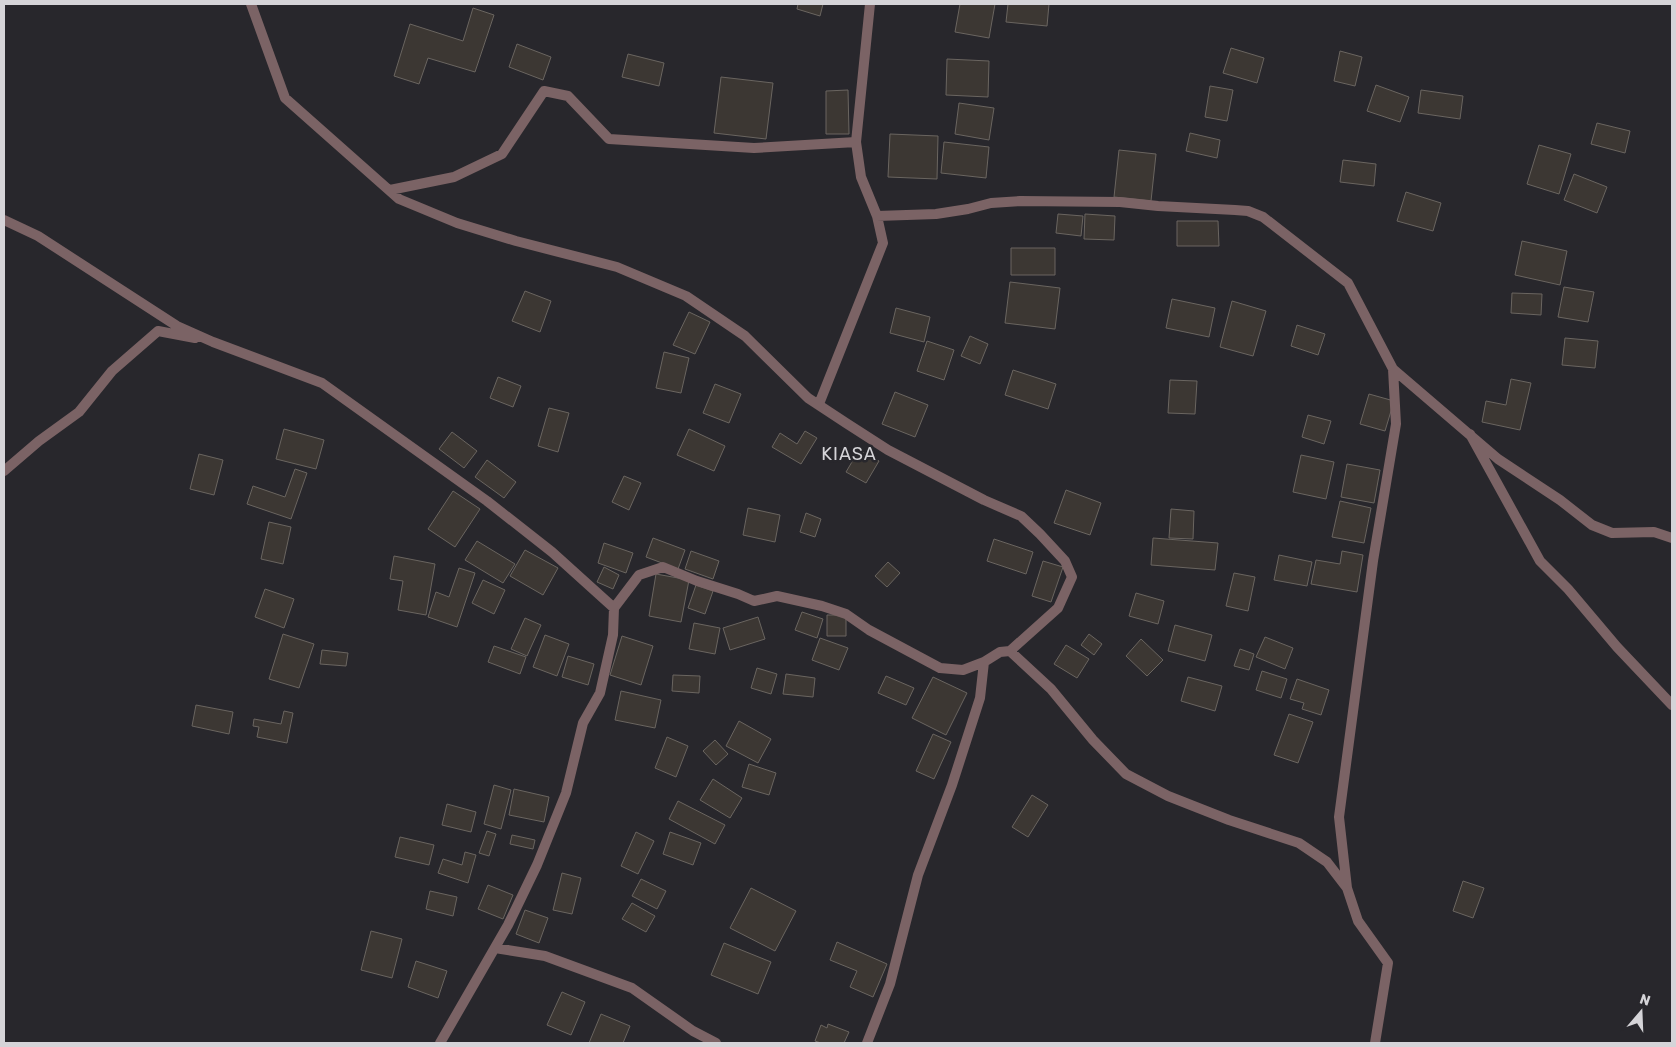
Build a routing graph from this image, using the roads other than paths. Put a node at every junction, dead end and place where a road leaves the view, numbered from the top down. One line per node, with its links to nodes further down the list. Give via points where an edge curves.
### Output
1 (251, 4): 4 (street, via 285,98)
2 (870, 4): 3 (street)
3 (856, 142): 4 (street, via 754,148 609,139 568,96 544,91 502,154 454,177); 5 (street, via 861,177)
4 (390, 190): 9 (street, via 399,198 443,218 617,267 686,296 745,336 808,398)
5 (877, 216): 8 (street, via 936,214 990,203 1020,201 1120,202 1248,211 1263,217 1348,284); 9 (street, via 883,243)
6 (4, 220): 7 (street, via 38,236 177,326)
7 (213, 342): 11 (street, via 158,331 112,371 79,412); 13 (street, via 322,383 487,500)
8 (1393, 369): 10 (street); 17 (street, via 1396,424 1373,561 1338,817)
9 (819, 404): 14 (street, via 888,450 1021,516 1065,561 1072,577 1058,608)
10 (1470, 434): 12 (street, via 1592,525 1612,533 1654,532); 16 (street, via 1540,562)
11 (4, 471)
12 (1672, 538)
13 (614, 608): 15 (street, via 639,575 663,567 754,601 777,596 846,614 940,668 963,670); 18 (street, via 600,693 583,723 566,793 538,865)
14 (1010, 651): 15 (street, via 1000,652); 17 (street, via 1051,689 1126,774 1168,796 1228,820 1299,843 1327,862)
15 (984, 662): 21 (street, via 980,698 918,875 890,984)
16 (1672, 704)
17 (1347, 888): 22 (street, via 1358,921 1388,963)
18 (495, 948): 19 (street); 20 (street, via 545,956 632,988 693,1031)
19 (440, 1043)
20 (716, 1043)
21 (867, 1043)
22 (1375, 1043)

